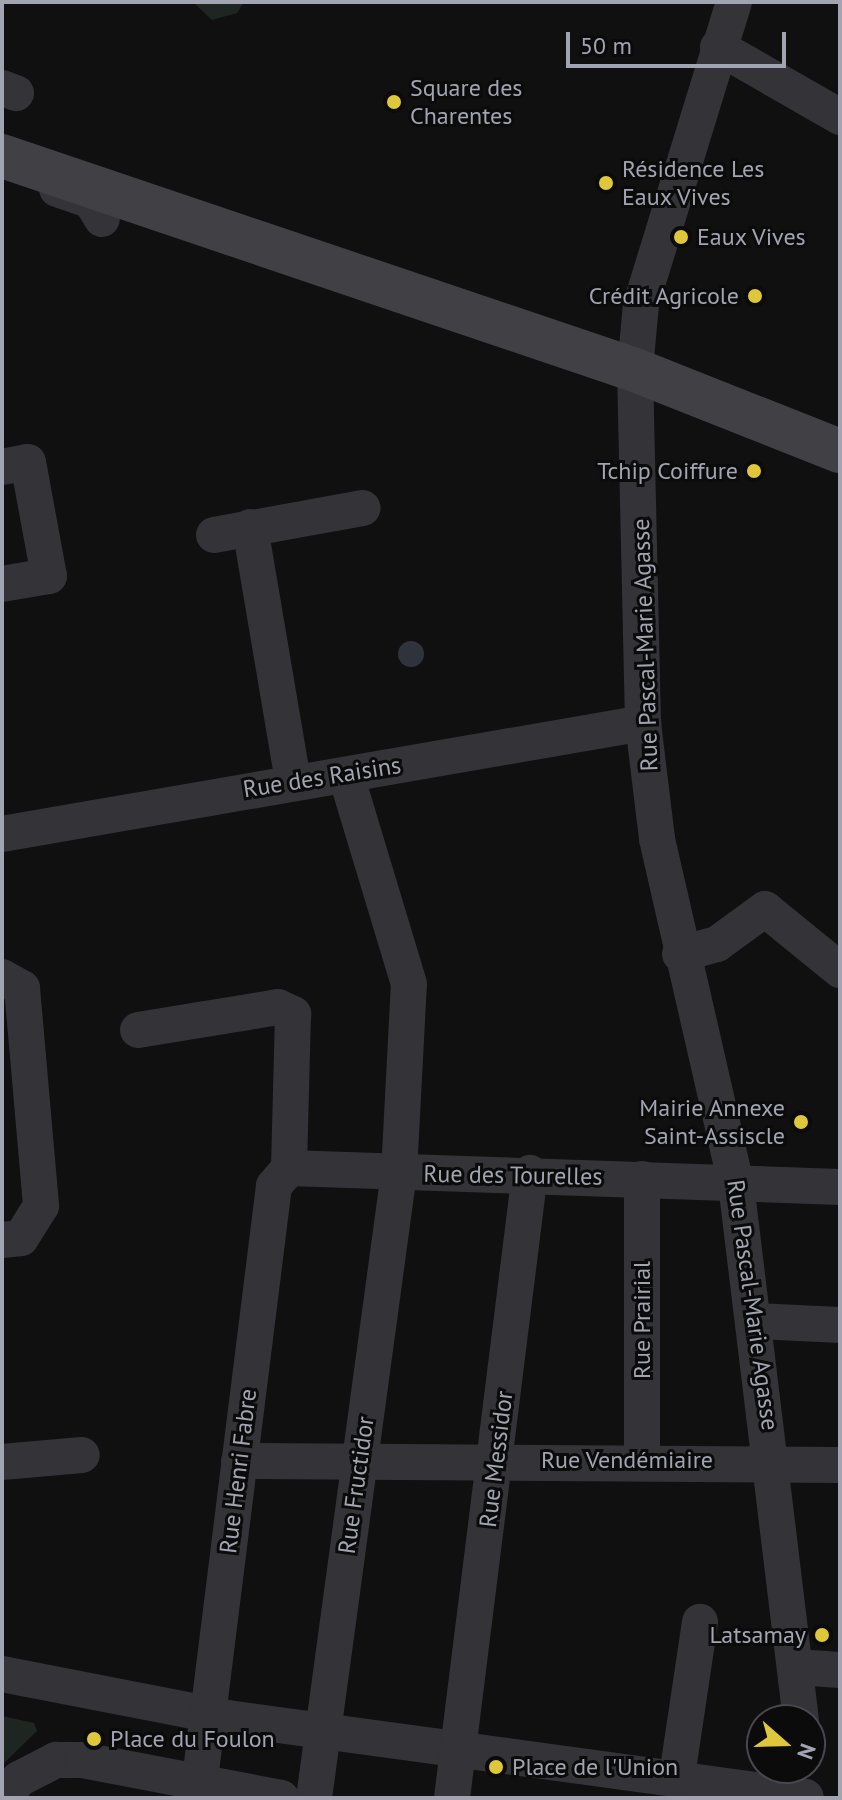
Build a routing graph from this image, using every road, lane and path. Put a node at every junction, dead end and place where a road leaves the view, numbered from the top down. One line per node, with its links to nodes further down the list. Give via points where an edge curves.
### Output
1 (734, 2): 2 (street, Rue Pascal-Marie Agasse)
2 (718, 47): 3 (street); 9 (street, Rue Pascal-Marie Agasse, via 641,304)
3 (840, 117)
4 (2, 156): 8 (main road)
5 (2, 171): 7 (street, via 91,201)
6 (2, 188): 7 (main road)
7 (102, 219): 8 (main road, via 211,254)
8 (280, 251): 9 (main road)
9 (635, 370): 10 (main road); 16 (street, Rue Pascal-Marie Agasse)
10 (840, 451)
11 (2, 467): 15 (street, via 28,462 49,576)
12 (363, 508): 13 (street)
13 (250, 527): 14 (street); 18 (street)
14 (214, 535)
15 (2, 584)
16 (643, 723): 17 (street, Rue des Raisins); 20 (street, Rue Pascal-Marie Agasse)
17 (346, 775): 18 (street, Rue des Raisins); 25 (street, Rue Fructidor, via 409,984)
18 (293, 780): 19 (street, Rue des Raisins)
19 (2, 834)
20 (680, 954): 21 (street, via 717,944 765,909); 28 (street, Rue Pascal-Marie Agasse, via 712,1055)
21 (840, 970)
22 (2, 977): 30 (street, via 22,988 41,1206 21,1238)
23 (138, 1030): 24 (street, via 287,1009)
24 (289, 1168): 25 (street, Rue des Tourelles); 37 (street, Rue Henri Fabre, via 274,1186)
25 (399, 1173): 26 (street, Rue des Tourelles); 34 (street, Rue Fructidor)
26 (530, 1173): 27 (street, Rue des Tourelles); 35 (street, Rue Messidor)
27 (642, 1179): 28 (street, Rue des Tourelles); 36 (street, Rue Prairial)
28 (736, 1184): 29 (street, Rue des Tourelles); 31 (street, Rue Pascal-Marie Agasse)
29 (840, 1187)
30 (2, 1240)
31 (755, 1321): 32 (street); 39 (street, Rue Pascal-Marie Agasse)
32 (840, 1325)
33 (82, 1455): 38 (street)
34 (361, 1457): 35 (street, Rue Vendémiaire); 37 (street, Rue Vendémiaire); 47 (street, Rue Fructidor)
35 (496, 1459): 36 (street, Rue Vendémiaire); 48 (street, Rue Messidor)
36 (642, 1460): 39 (street, Rue Vendémiaire)
37 (239, 1461): 46 (street, Rue Henri Fabre)
38 (2, 1462)
39 (775, 1462): 40 (street, Rue Vendémiaire); 42 (street, Rue Pascal-Marie Agasse)
40 (840, 1465)
41 (700, 1622): 49 (street)
42 (796, 1667): 43 (street); 45 (street, Rue Pascal-Marie Agasse)
43 (840, 1670)
44 (2, 1674): 46 (street)
45 (799, 1704)
46 (209, 1714): 47 (street); 50 (street, Rue Henri Fabre)
47 (322, 1728): 48 (street); 53 (street, Rue Fructidor)
48 (458, 1745): 49 (street); 54 (street)
49 (677, 1776): 55 (street)
50 (200, 1779): 51 (street, via 56,1760 19,1779); 52 (street)
51 (4, 1798)
52 (281, 1798)
53 (314, 1798)
54 (452, 1798)
55 (806, 1798)

